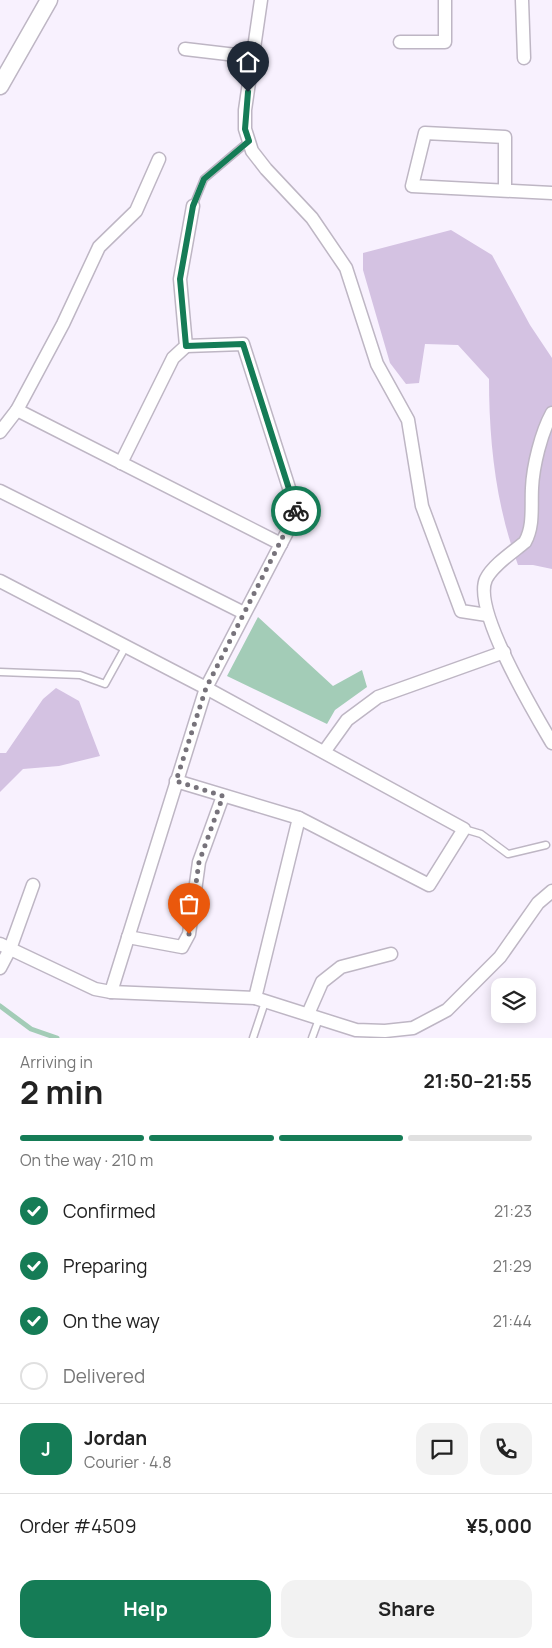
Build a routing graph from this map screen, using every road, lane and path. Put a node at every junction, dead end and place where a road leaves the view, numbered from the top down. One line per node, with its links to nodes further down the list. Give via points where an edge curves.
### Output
1 (49, 0): 9 (street)
2 (261, 0): 7 (street)
3 (445, 0): 5 (street, via 445,42)
4 (522, 0): 8 (street)
5 (400, 42)
6 (185, 49): 7 (street)
7 (253, 57): 10 (street, via 245,110)
8 (524, 58)
9 (2, 80)
10 (249, 141): 14 (lane, via 204,179); 24 (street, via 252,151 312,218 346,268 376,364 408,420 422,506 461,611)
11 (159, 159): 16 (street, via 136,211 99,248)
12 (505, 190): 12 (street, via 412,186 425,133 505,137); 13 (street)
13 (552, 193)
14 (193, 206): 15 (street, via 180,279)
15 (186, 346): 19 (street, via 173,358); 21 (street, via 243,344 297,513)
16 (17, 410): 18 (street); 19 (street)
17 (552, 413): 24 (street, via 544,428 532,486 531,527 528,536 486,580 484,600)
18 (0, 432)
19 (121, 463): 21 (street)
20 (0, 491): 23 (street)
21 (281, 544): 23 (street)
22 (0, 581): 25 (street)
23 (244, 613): 28 (street)
24 (488, 615): 26 (street)
25 (126, 646): 27 (lane, via 104,684 80,675); 28 (street)
26 (504, 652): 29 (street); 30 (street, via 378,697 347,720)
27 (0, 672)
28 (206, 688): 30 (street); 31 (street)
29 (552, 743)
30 (324, 752): 34 (street)
31 (176, 781): 32 (street); 38 (street)
32 (223, 796): 33 (street); 38 (street, via 199,862 189,934 182,947)
33 (299, 818): 34 (street, via 429,884); 43 (street)
34 (464, 829): 35 (lane, via 481,834 508,854)
35 (546, 845)
36 (33, 885): 39 (street)
37 (552, 891): 45 (street, via 538,903 500,958 447,1010)
38 (128, 937): 42 (street)
39 (5, 946): 41 (street); 42 (street, via 95,989)
40 (391, 954): 44 (street, via 341,967 322,982)
41 (0, 968)
42 (111, 992): 43 (street)
43 (260, 1000): 44 (street); 46 (lane)
44 (313, 1017): 45 (street, via 356,1030); 47 (lane)
45 (401, 1034)
46 (252, 1038)
47 (312, 1038)

